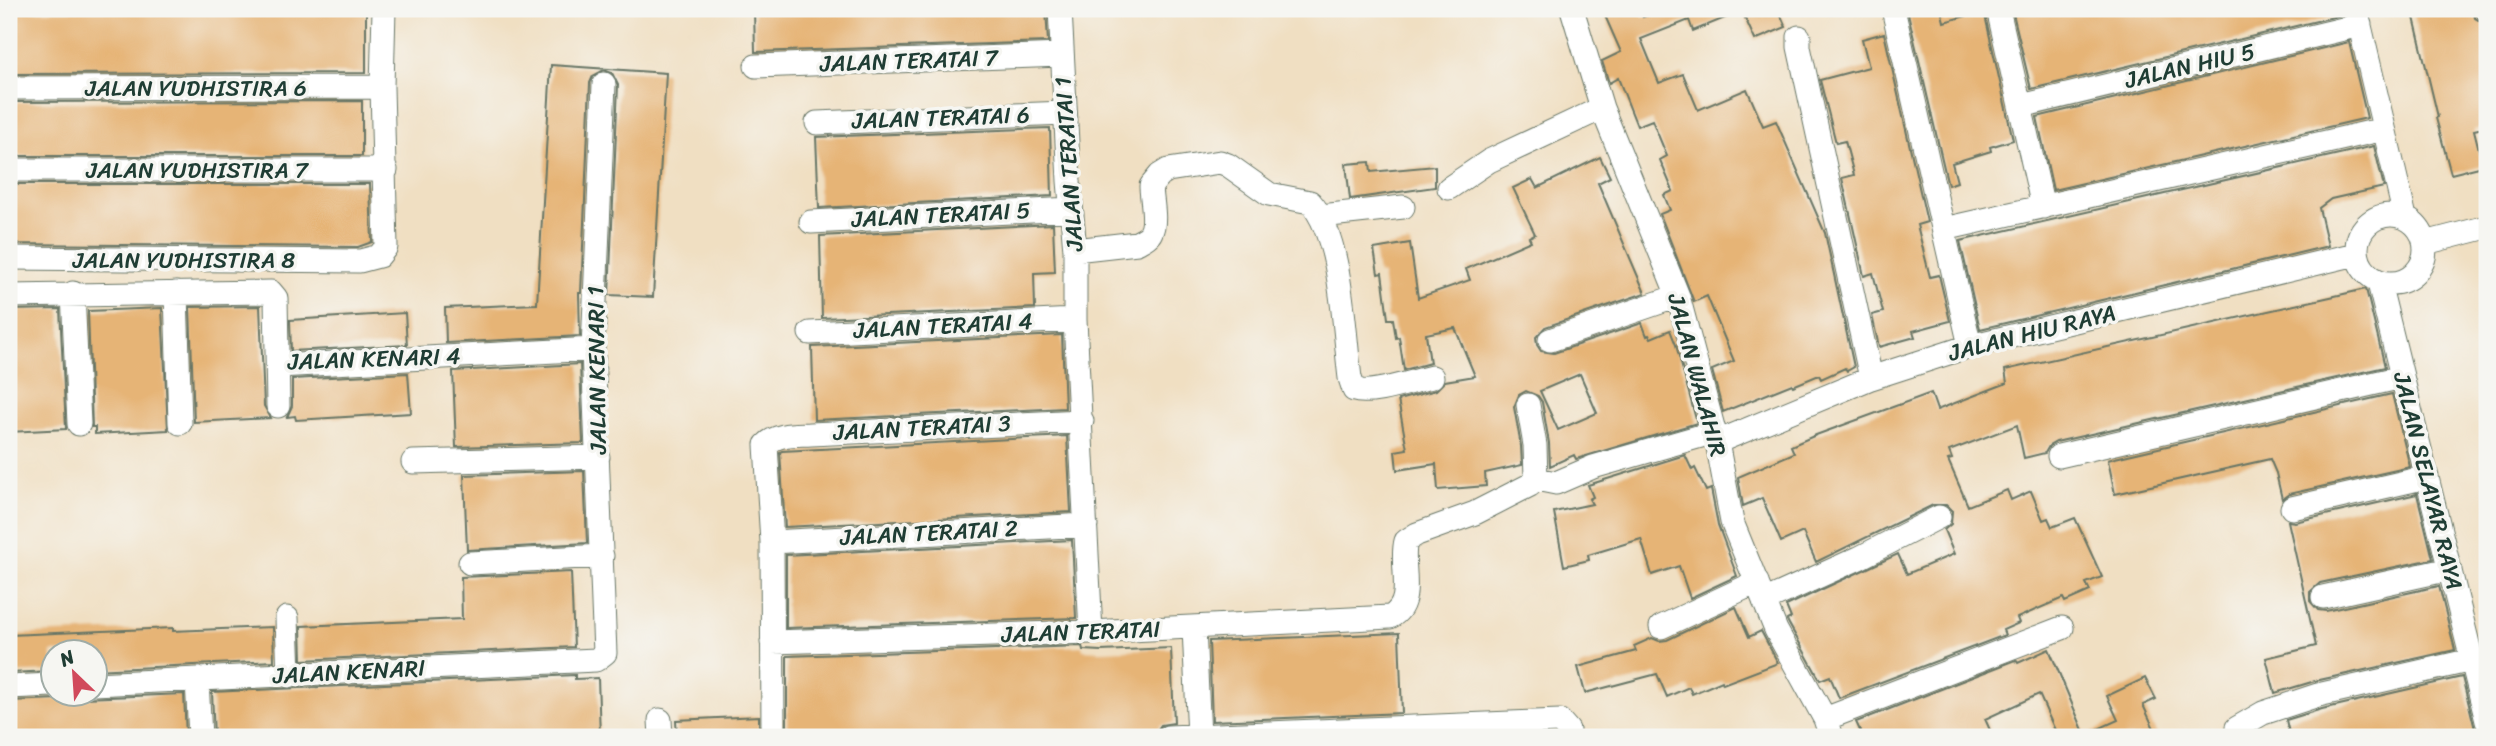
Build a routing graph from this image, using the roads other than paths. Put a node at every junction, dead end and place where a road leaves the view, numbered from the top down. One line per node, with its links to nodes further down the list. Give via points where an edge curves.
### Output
1 (384, 9): 11 (street)
2 (1060, 9): 8 (street, JALAN TERATAI 1)
3 (1572, 9): 14 (street, JALAN WALAHIR)
4 (1893, 9): 28 (street)
5 (1999, 9): 13 (street)
6 (2358, 17): 13 (street, JALAN HIU 5); 17 (street)
7 (1799, 37): 46 (street)
8 (1062, 55): 9 (street, JALAN TERATAI 7); 15 (street, JALAN TERATAI 1)
9 (757, 66)
10 (604, 84): 42 (street, JALAN KENARI 1)
11 (382, 87): 12 (street, JALAN YUDHISTIRA 6); 19 (street)
12 (9, 88)
13 (2021, 106): 22 (street)
14 (1602, 108): 20 (street, via 1489,161); 37 (street, JALAN WALAHIR)
15 (1065, 113): 16 (street, JALAN TERATAI 6); 23 (street, JALAN TERATAI 1)
16 (817, 123)
17 (2384, 130): 22 (street); 25 (street)
18 (9, 170): 19 (street, JALAN YUDHISTIRA 7)
19 (386, 170): 32 (street, JALAN YUDHISTIRA 8, via 386,247 379,256 360,261)
20 (1449, 188)
21 (1403, 207): 24 (street)
22 (2043, 207): 28 (street)
23 (1071, 208): 26 (street, JALAN TERATAI 5); 30 (street, JALAN TERATAI 1)
24 (1321, 216): 30 (street, via 1310,202 1269,194 1228,165 1214,162 1168,170 1150,186 1153,223 1146,238); 44 (street, via 1334,255 1354,390)
25 (2405, 217): 29 (street, via 2418,227); 31 (street, via 2386,215 2370,222 2358,236)
26 (811, 222)
27 (2487, 227): 29 (street)
28 (1944, 229): 41 (street)
29 (2425, 243): 33 (street, via 2422,267 2403,282)
30 (1075, 250): 38 (street, JALAN TERATAI 1)
31 (2356, 254): 33 (street, via 2363,272); 41 (street, JALAN HIU RAYA)
32 (9, 258)
33 (2379, 283): 45 (street, JALAN SELAYAR RAYA)
34 (73, 293): 35 (street, JALAN KENARI 4); 36 (street, JALAN KENARI 4); 51 (street)
35 (176, 293): 43 (street, JALAN KENARI 4, via 271,292 276,298); 50 (street)
36 (9, 296)
37 (1678, 296): 40 (street); 52 (street, JALAN WALAHIR)
38 (1075, 320): 39 (street, JALAN TERATAI 4); 49 (street, JALAN TERATAI 1)
39 (810, 332)
40 (1550, 340)
41 (1970, 346): 46 (street, JALAN HIU RAYA)
42 (593, 349): 43 (street, JALAN KENARI 4); 54 (street, JALAN KENARI 1)
43 (278, 366): 48 (street)
44 (1432, 377)
45 (2402, 377): 53 (street); 56 (street, JALAN SELAYAR RAYA)
46 (1871, 378): 52 (street, JALAN HIU RAYA)
47 (1528, 405): 57 (street)
48 (278, 406)
49 (1082, 421): 60 (street, JALAN TERATAI 1); 61 (street, JALAN TERATAI 3, via 777,437 766,445)
50 (180, 423)
51 (79, 424)
52 (1716, 437): 57 (street, JALAN HIU RAYA, via 1593,467 1556,483); 65 (street, JALAN WALAHIR, via 1732,522)
53 (2059, 456)
54 (598, 457): 55 (street); 62 (street, JALAN KENARI 1)
55 (413, 462)
56 (2427, 477): 58 (street); 64 (street, JALAN SELAYAR RAYA)
57 (1536, 479): 69 (street, JALAN TERATAI, via 1475,513 1406,541 1404,601 1390,618)
58 (2292, 508)
59 (1939, 517): 65 (street, via 1859,558)
60 (1086, 524): 61 (street, JALAN TERATAI 2); 71 (street, JALAN TERATAI 1)
61 (772, 542): 72 (street)
62 (602, 556): 63 (street); 73 (street, JALAN KENARI 1)
63 (470, 563)
64 (2450, 569): 66 (street); 74 (street, JALAN SELAYAR RAYA)
65 (1760, 591): 68 (street); 81 (street, JALAN WALAHIR)
66 (2323, 597)
67 (286, 618): 75 (street)
68 (1661, 627)
69 (1194, 628): 71 (street, JALAN TERATAI); 85 (street)
70 (2062, 628): 81 (street)
71 (1091, 632): 72 (street, JALAN TERATAI)
72 (772, 642): 83 (street)
73 (603, 656): 75 (street, JALAN KENARI, via 596,660)
74 (2472, 660): 80 (street, JALAN SELAYAR RAYA); 87 (street, via 2318,695 2263,713 2237,728)
75 (289, 676): 76 (street, JALAN KENARI)
76 (197, 680): 77 (street, JALAN KENARI); 82 (street)
77 (108, 683)
78 (38, 686): 79 (street)
79 (9, 687)
80 (2487, 721)
81 (1828, 728)
82 (200, 737)
83 (773, 737)
84 (1168, 737): 85 (street)
85 (1199, 737): 86 (street, via 1560,721)
86 (1568, 737)
87 (2238, 737)

